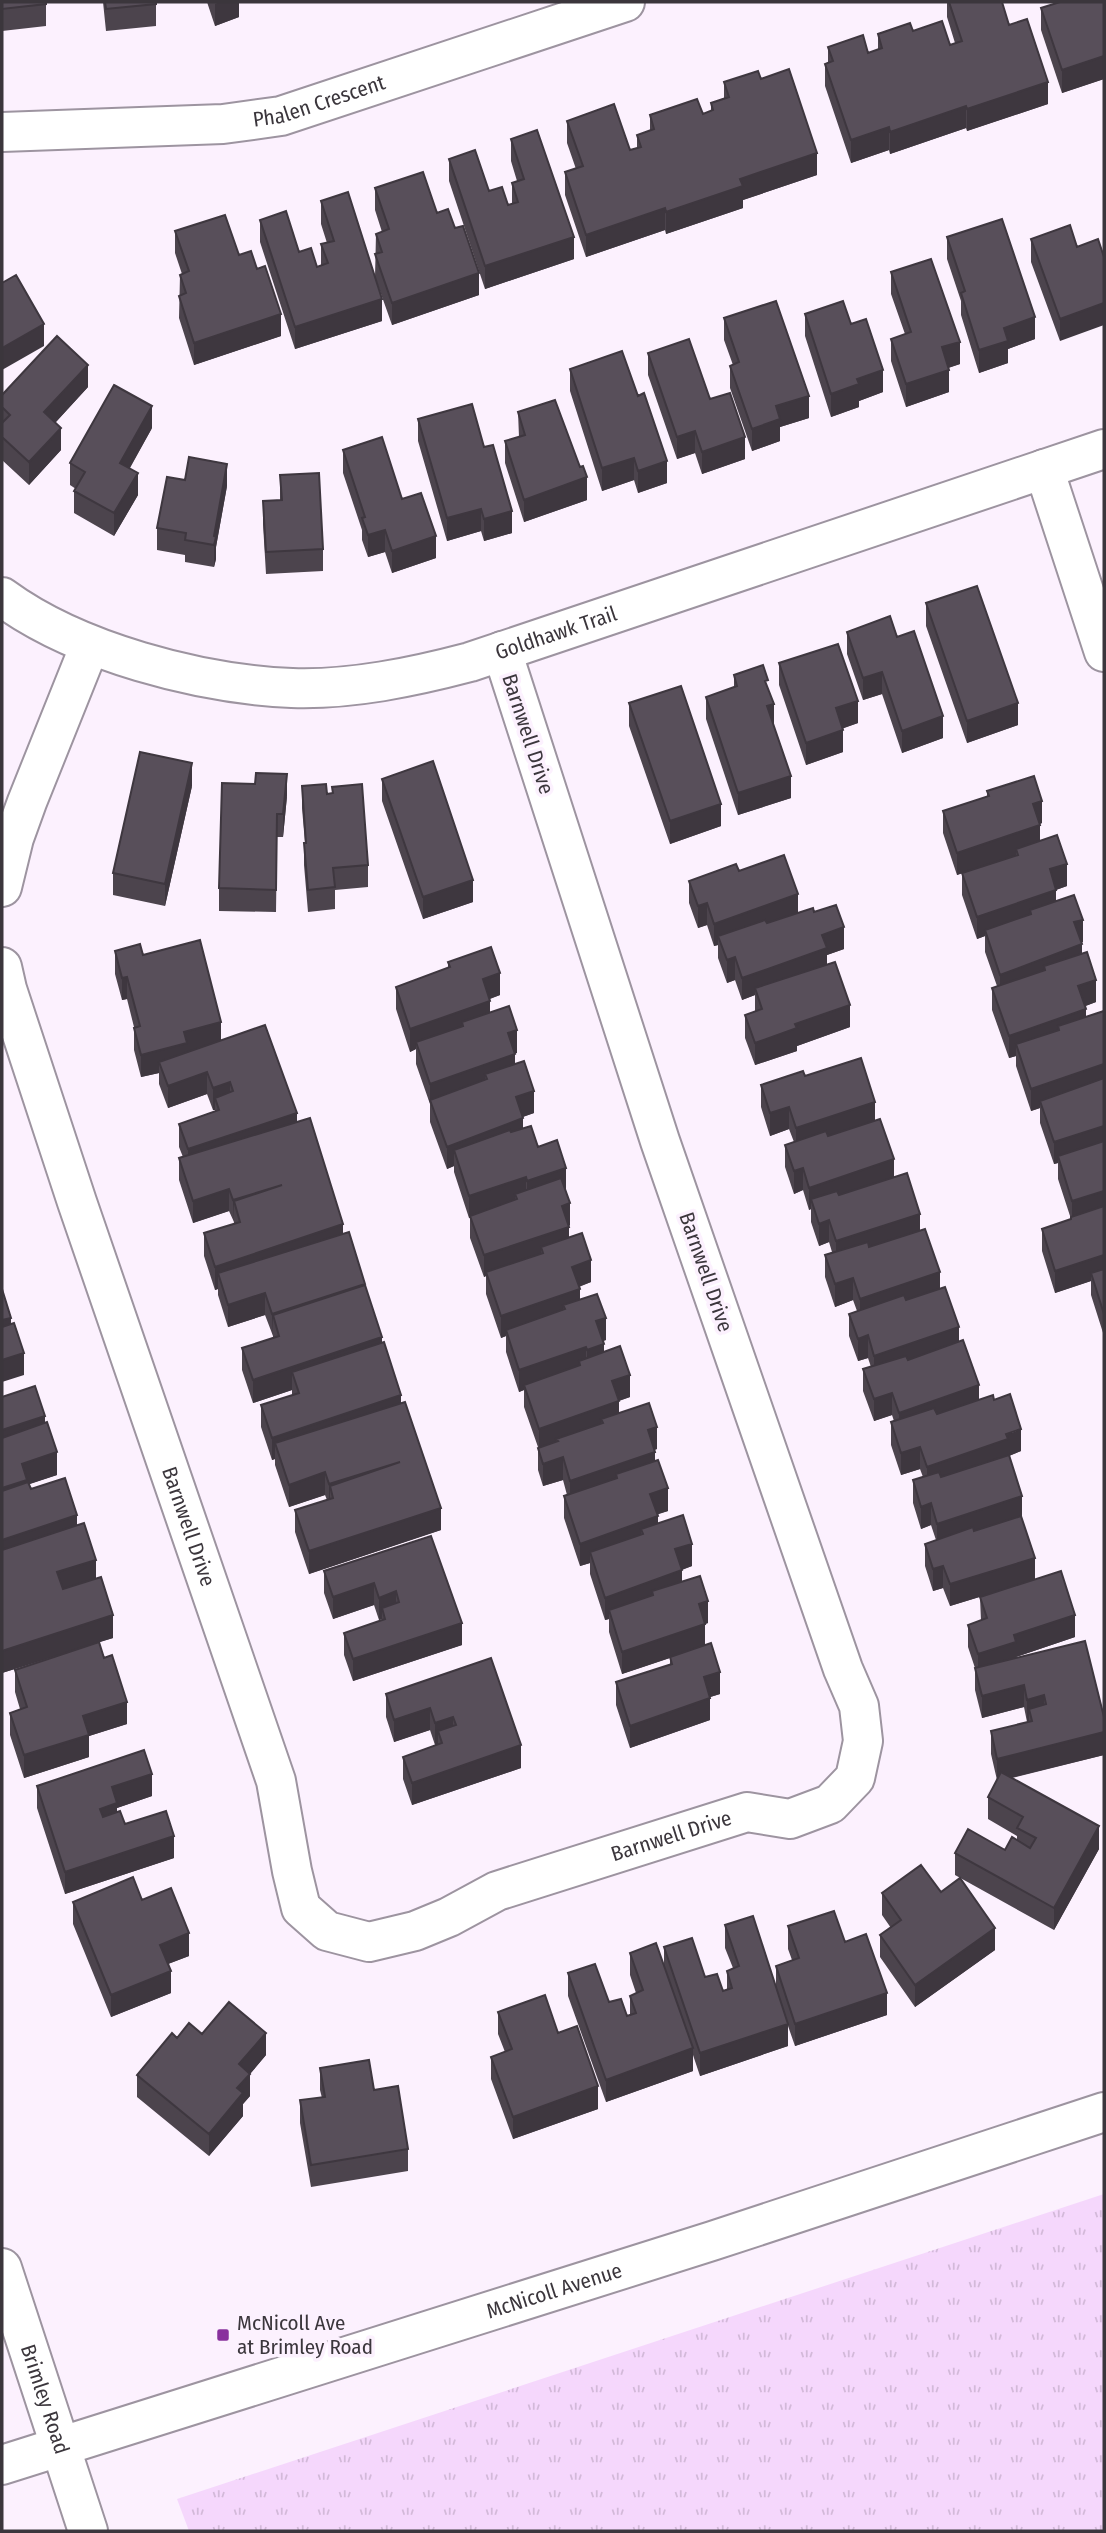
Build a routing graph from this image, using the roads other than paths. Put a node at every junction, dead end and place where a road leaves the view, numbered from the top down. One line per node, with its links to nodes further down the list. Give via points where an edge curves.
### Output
1 (625, 2): 2 (street, Phalen Crescent, via 281,116 223,124)
2 (2, 132)
3 (1104, 449): 4 (street, Goldhawk Trail)
4 (1044, 469): 7 (street, Goldhawk Trail); 8 (street)
5 (2, 597): 6 (street, Goldhawk Trail)
6 (90, 645): 7 (street, Goldhawk Trail, via 221,681 293,688 361,684 438,671); 9 (street, via 27,802)
7 (502, 651): 10 (street, Barnwell Drive, via 660,1141 859,1706 863,1741 855,1779 830,1804 790,1819 747,1812 497,1891 415,1931 369,1942 327,1931 302,1908 276,1781 77,1202)
8 (1104, 652)
9 (2, 887)
10 (2, 967)
11 (1104, 2112): 13 (street, McNicoll Avenue)
12 (2, 2268): 13 (street, Brimley Road)
13 (59, 2446): 14 (street, McNicoll Avenue); 15 (street, Brimley Road)
14 (2, 2465)
15 (88, 2531)

